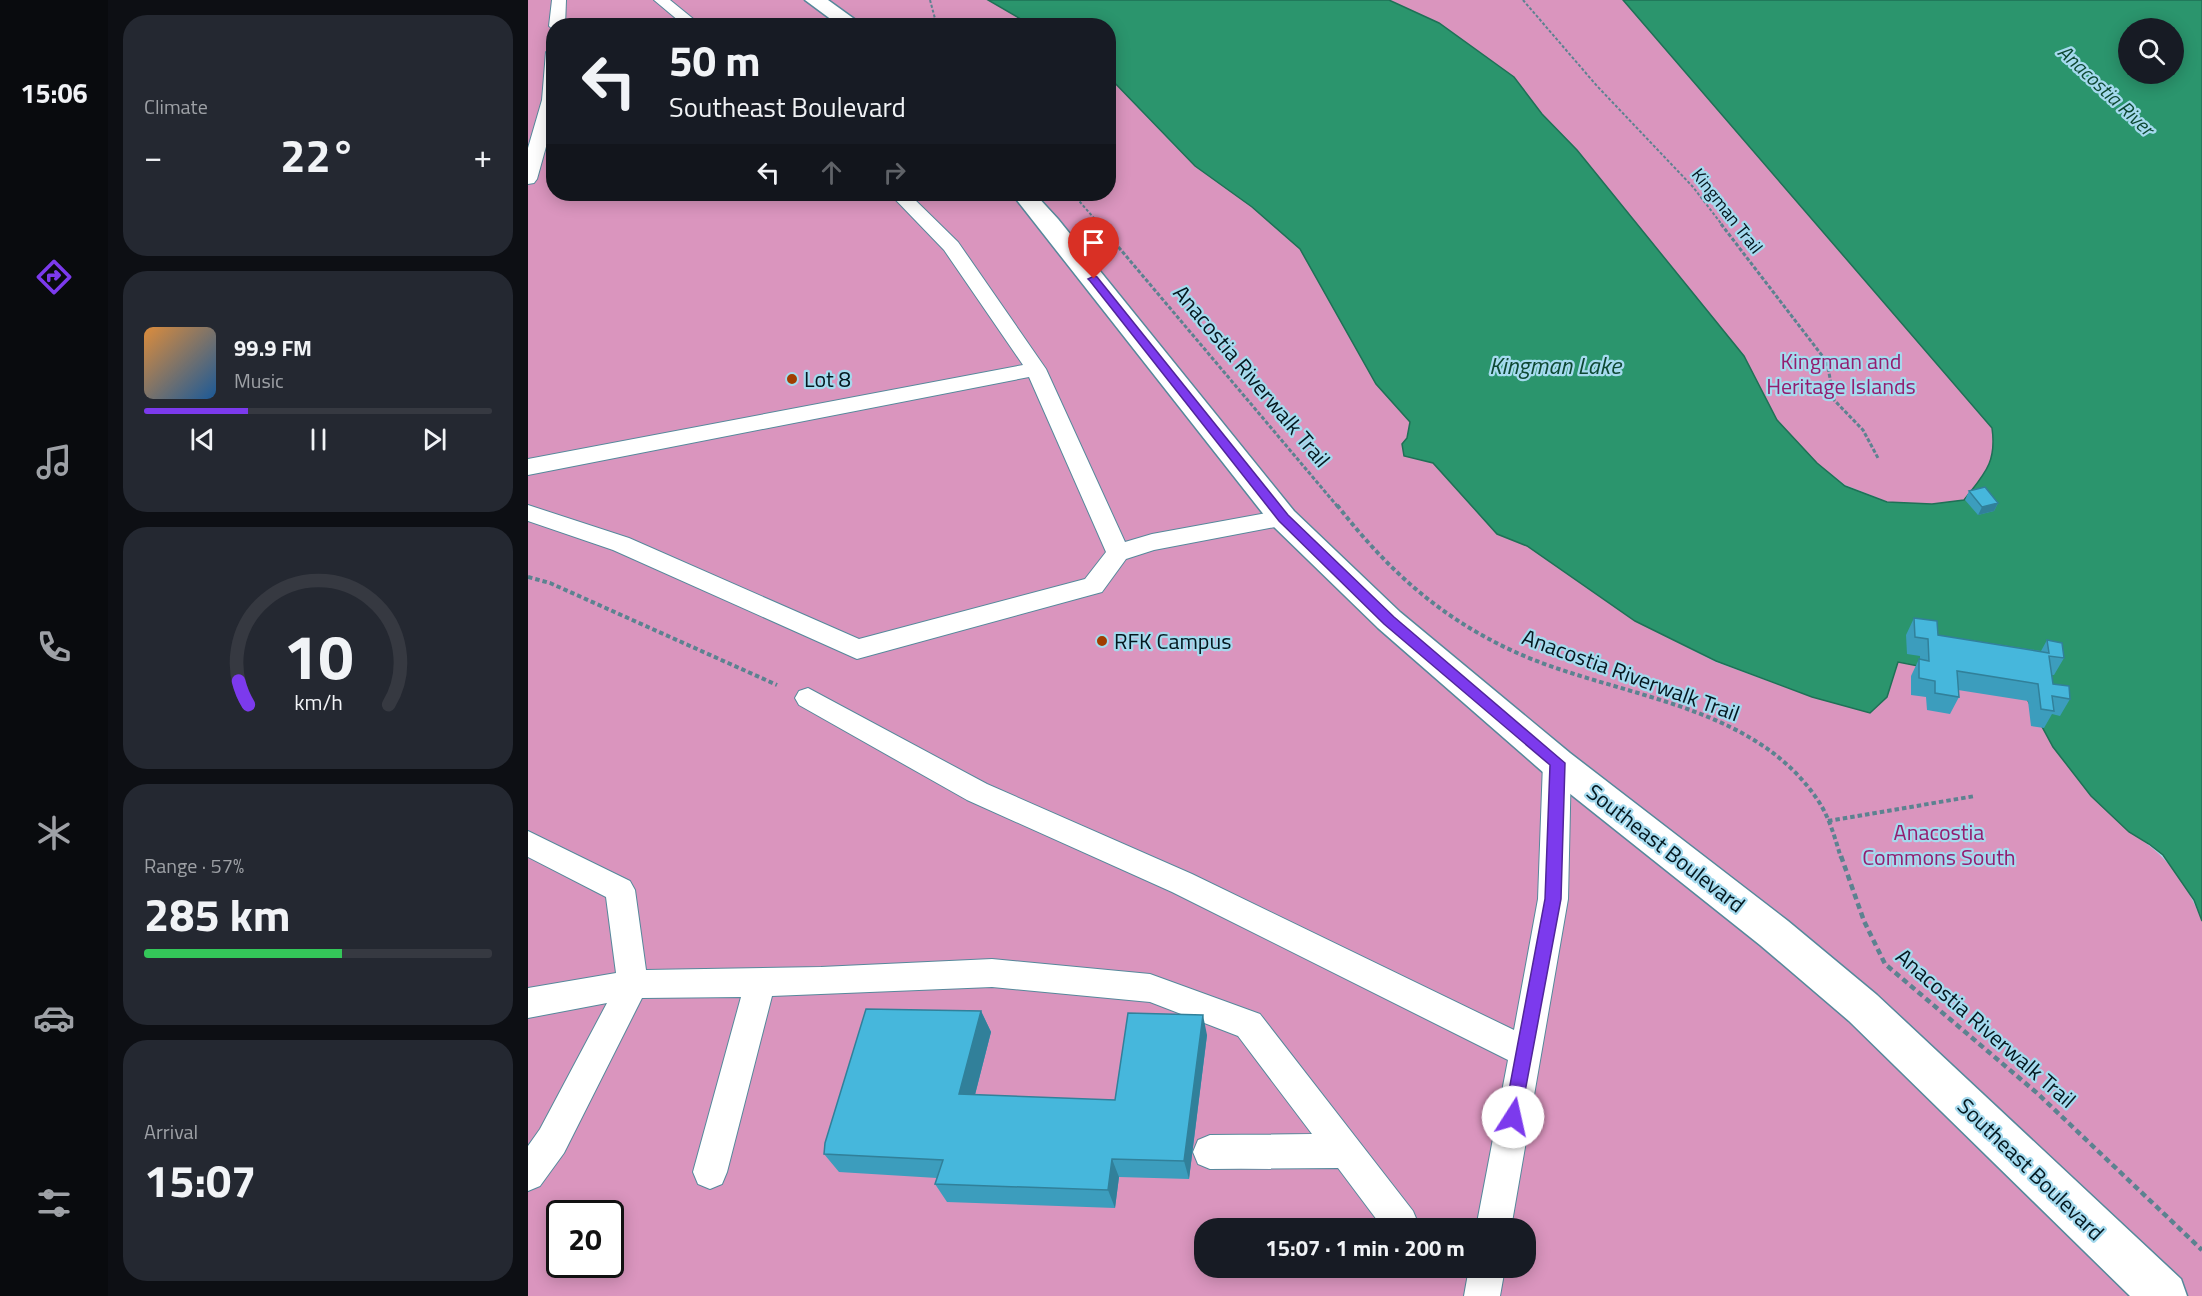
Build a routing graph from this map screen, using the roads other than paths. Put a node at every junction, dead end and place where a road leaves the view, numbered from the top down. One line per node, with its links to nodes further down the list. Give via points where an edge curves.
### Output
1 (558, 0): 4 (lane)
2 (661, 0): 5 (lane)
3 (815, 0): 6 (street)
4 (557, 18)
5 (685, 18)
6 (842, 18)
7 (546, 100): 8 (lane)
8 (528, 102)
9 (546, 114): 10 (lane)
10 (528, 179)
11 (906, 201): 13 (lane, via 951,246)
12 (1029, 201): 16 (street, Southeast Boulevard)
13 (1036, 369): 14 (lane); 17 (lane)
14 (528, 467)
15 (528, 513): 17 (lane, via 621,544 857,649 1093,586)
16 (1283, 518): 17 (lane, via 1152,542); 19 (street, Southeast Boulevard, via 1389,620)
17 (1118, 553)
18 (808, 698): 24 (lane, via 977,792 1182,883)
19 (1557, 763): 24 (lane, via 1553,899); 33 (street, Southeast Boulevard, via 1863,1008)
20 (528, 843): 22 (lane, via 620,890)
21 (760, 982): 22 (lane); 25 (lane, via 992,973 1150,988 1248,1025); 27 (lane)
22 (633, 984): 23 (lane); 28 (lane, via 552,1141)
23 (528, 1003)
24 (1524, 1051): 30 (lane)
25 (1346, 1151): 26 (lane); 29 (lane)
26 (1210, 1152)
27 (710, 1172)
28 (528, 1174)
29 (1397, 1218)
30 (1496, 1218)
31 (1485, 1278): 32 (lane)
32 (1482, 1296)
33 (2164, 1296)

